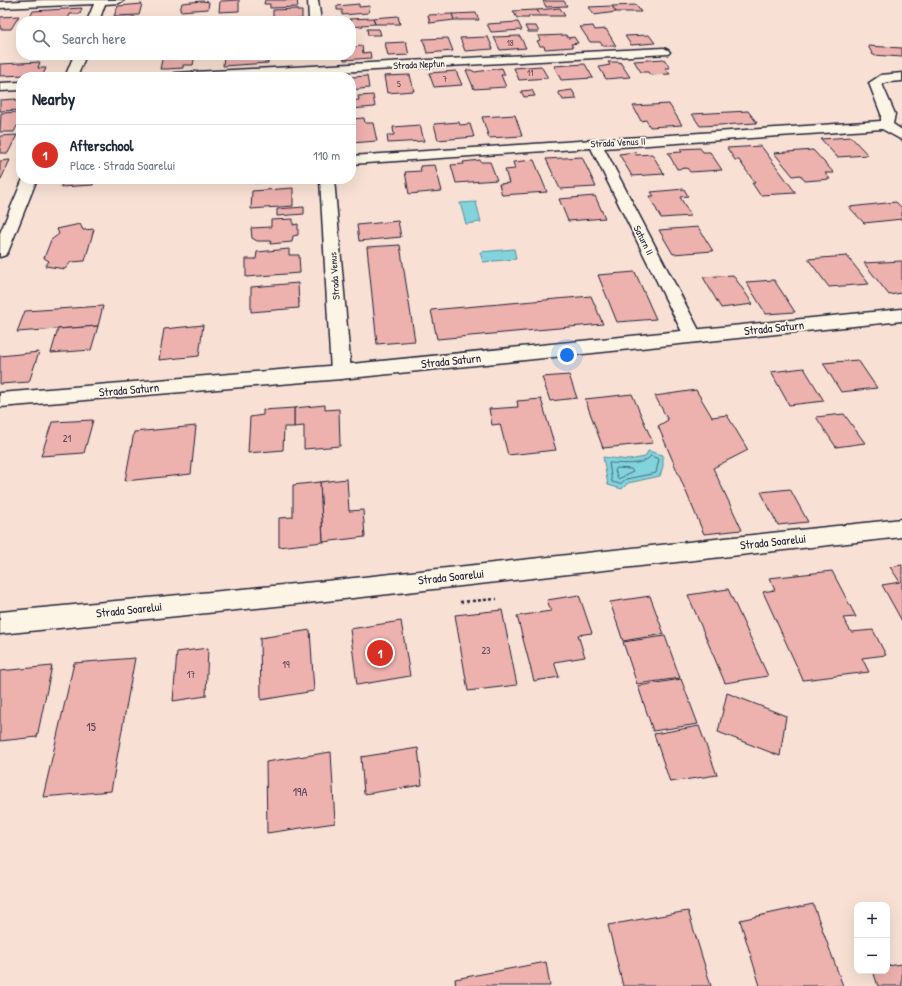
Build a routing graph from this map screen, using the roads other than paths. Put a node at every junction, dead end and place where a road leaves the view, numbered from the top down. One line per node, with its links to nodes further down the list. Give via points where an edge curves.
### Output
1 (101, 0): 2 (street); 4 (street); 5 (street)
2 (119, 0)
3 (313, 0): 6 (street)
4 (0, 5)
5 (95, 16)
6 (315, 16)
7 (664, 52): 12 (street, Strada Neptun)
8 (78, 60): 10 (street)
9 (319, 60): 11 (street)
10 (73, 72)
11 (320, 72)
12 (336, 72)
13 (900, 77): 16 (street, via 885,78 875,83 888,114 888,122)
14 (16, 86): 15 (street)
15 (0, 87)
16 (885, 125): 17 (street); 18 (street, Strada Venus II)
17 (902, 136)
18 (595, 143): 19 (street, Strada Venus II); 24 (street, Saturn II)
19 (356, 160)
20 (28, 184): 22 (street)
21 (328, 184): 25 (street, Strada Venus)
22 (0, 252)
23 (902, 315): 24 (street, Strada Saturn)
24 (693, 336): 25 (street, Strada Saturn)
25 (342, 372): 26 (street, Strada Saturn)
26 (0, 400)
27 (902, 528): 28 (street, Strada Soarelui, via 326,591)
28 (0, 623)

